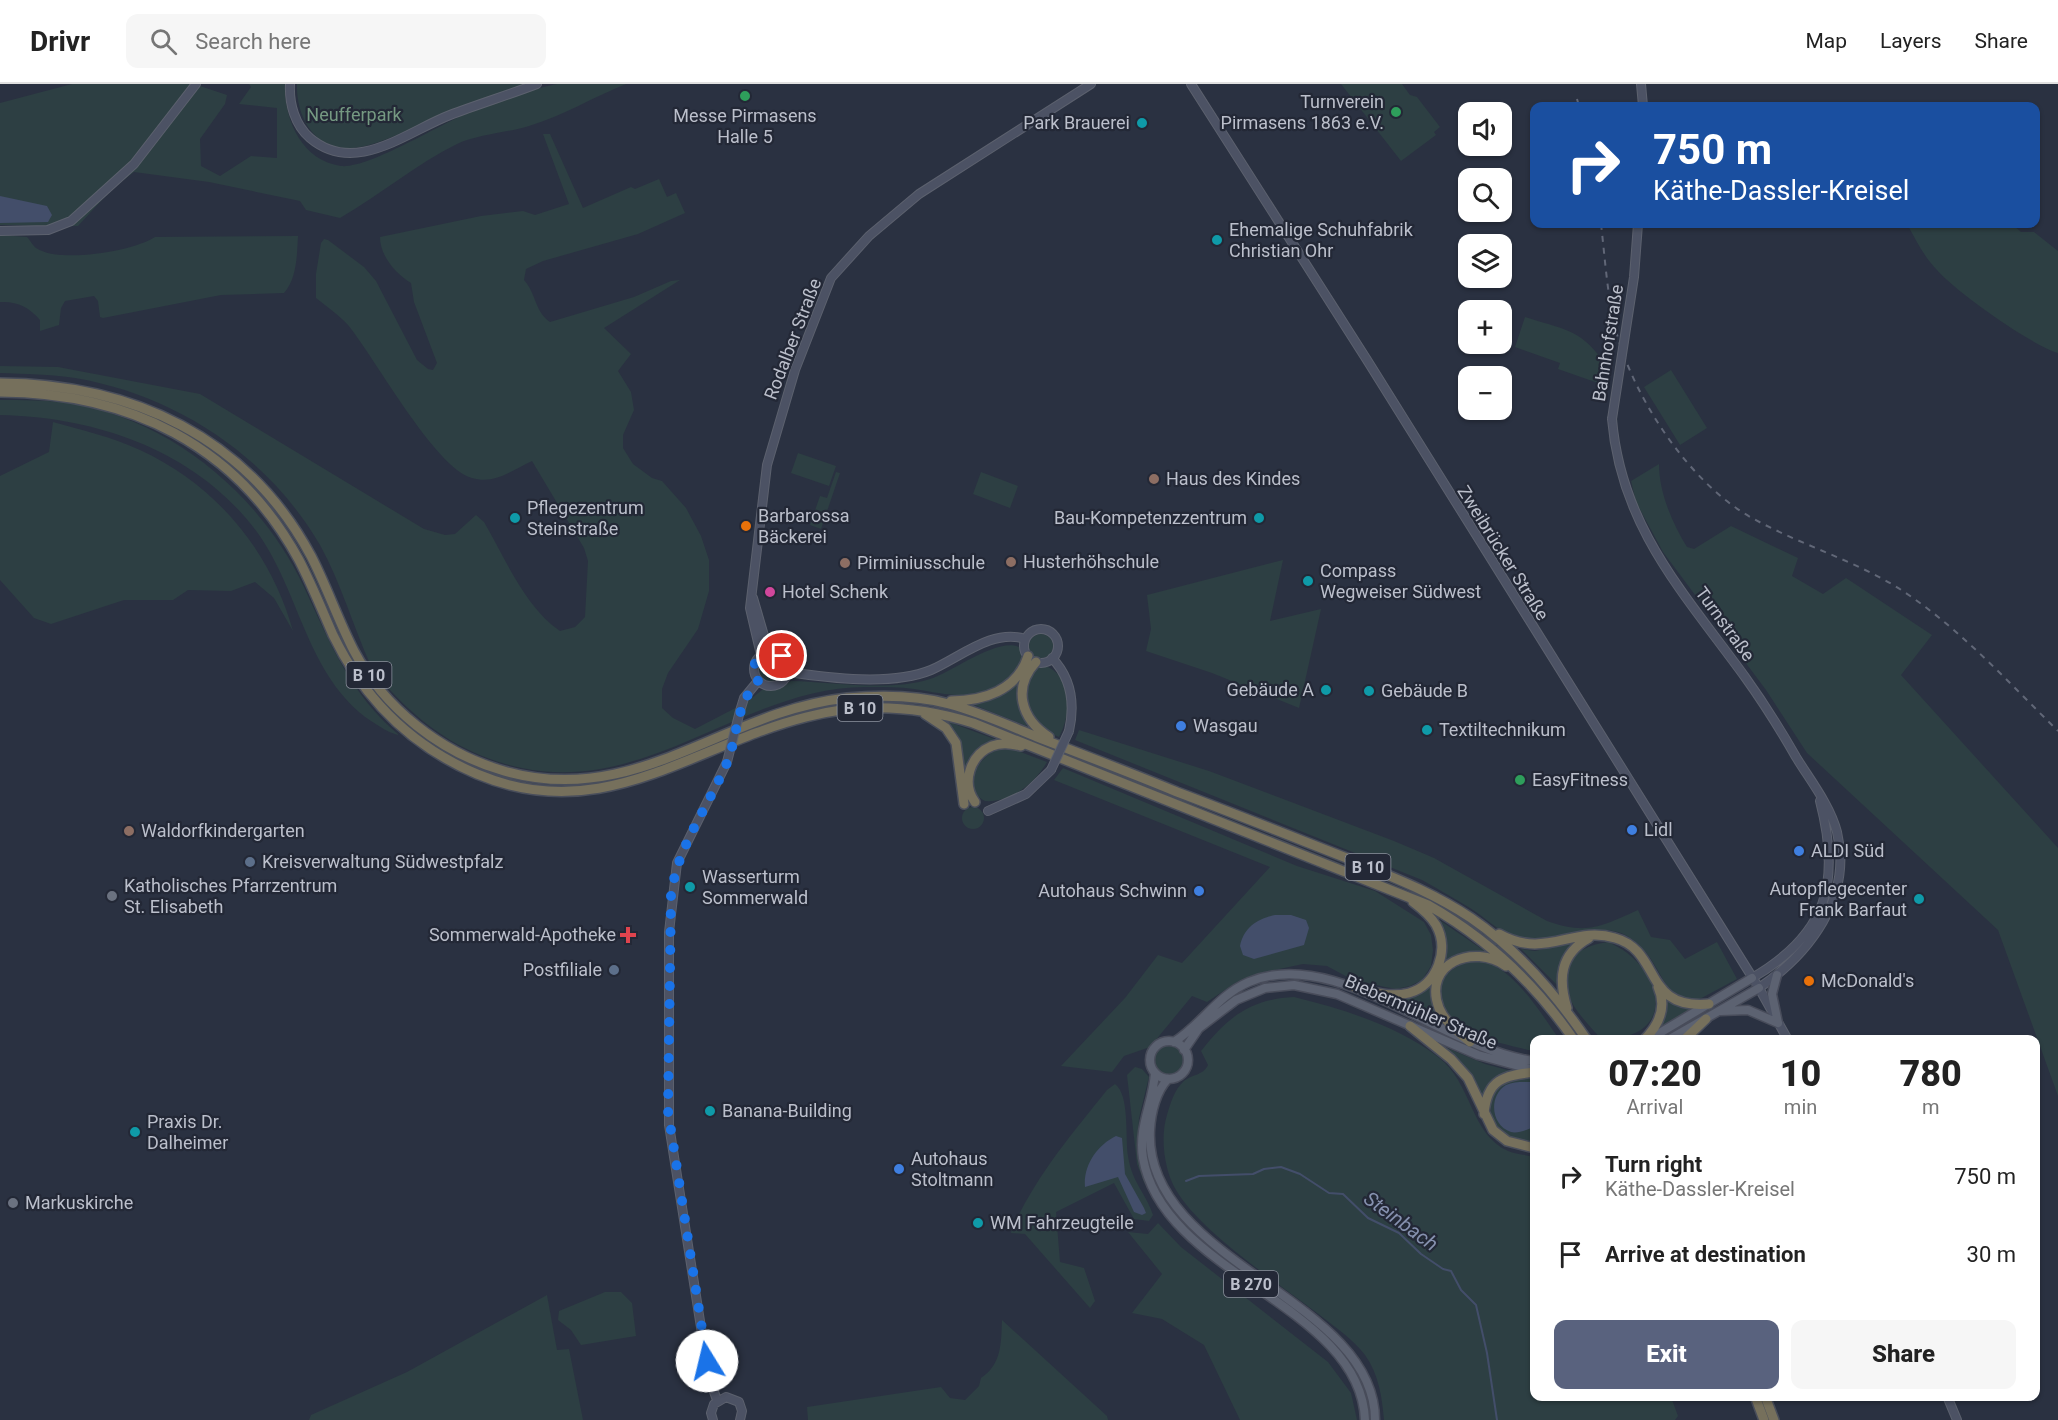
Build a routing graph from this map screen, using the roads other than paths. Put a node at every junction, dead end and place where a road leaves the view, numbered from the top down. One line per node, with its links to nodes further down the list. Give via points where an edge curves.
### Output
1 (196, 84): 9 (street, via 134,164 71,221 48,230)
2 (290, 84): 3 (street, via 293,109 302,131 323,147 353,154)
3 (537, 84)
4 (1091, 84): 13 (street, Rodalber Straße, via 919,194 869,236 834,273 814,316 775,432)
5 (1191, 84): 34 (street, Zweibrücker Straße)
6 (1641, 84): 7 (street)
7 (1643, 102)
8 (1638, 228): 12 (street, Bahnhofstraße, bridge, via 1612,419)
9 (0, 231)
10 (0, 383): 22 (highway, B 10, via 62,386 105,394 168,417 223,451 255,479 298,535 352,648 384,694 437,741 503,771 553,780 611,776 643,768 813,704 869,696)
11 (0, 392): 23 (highway, B 10, via 60,395 125,411 164,427 217,461 248,489 288,541 343,654 366,690 417,741 501,782 553,791 614,786 806,717 870,707)
12 (1618, 467): 26 (street, Turnstraße, via 1642,531 1762,702)
13 (752, 589): 15 (street, Rodalber Straße, via 759,621); 16 (street, Rodalber Straße, via 750,611)
14 (1025, 639): 17 (street); 18 (street, via 1037,629 1052,632 1058,642); 20 (street, via 995,639 931,670 906,677 837,678)
15 (772, 652): 16 (street); 20 (street, via 782,656)
16 (761, 655): 21 (street, via 754,667)
17 (1028, 656): 19 (street); 22 (highway, via 1016,676 1000,691 977,699)
18 (1052, 658): 19 (street); 29 (street, bridge, via 1063,671 1071,693 1069,731 1051,770 1026,794)
19 (1036, 662): 25 (highway, via 1022,687 1026,714 1038,730)
20 (788, 672): 21 (street, via 778,685)
21 (758, 681): 62 (street, bridge, via 744,698 727,762 677,863 669,933 669,1125 709,1378)
22 (936, 701): 25 (highway, B 10, via 967,709)
23 (915, 709): 24 (highway, B 10, via 973,723); 28 (highway, via 938,721 953,735 959,751)
24 (1036, 748): 27 (highway, via 1001,743 980,754 969,774 968,786); 30 (highway, B 10)
25 (1077, 753): 31 (highway, B 10, via 1403,881)
26 (1818, 794): 33 (street, Turnstraße, via 1839,842 1835,892 1818,932); 34 (street, Turnstraße, via 1830,852 1822,905 1799,942 1782,959)
27 (975, 802)
28 (964, 804)
29 (988, 812)
30 (1396, 890): 36 (highway, B 10, via 1458,922 1496,950); 37 (highway, via 1436,925 1441,938 1439,963 1428,980 1411,992 1386,994)
31 (1476, 921): 32 (highway, via 1527,945); 41 (highway, B 10, via 1535,973)
32 (1597, 935): 35 (highway, via 1625,941); 41 (highway, via 1572,950 1563,967 1561,984)
33 (1777, 975): 38 (street, Turnstraße); 43 (main road, via 1773,994)
34 (1752, 978): 38 (street, Zweibrücker Straße); 39 (main road)
35 (1655, 980): 39 (highway, via 1674,1000 1688,1005); 47 (highway, via 1662,1010)
36 (1528, 981): 45 (highway, B 10); 53 (highway, via 1486,956 1463,957 1444,970 1437,988 1438,1006 1444,1018)
37 (1354, 987): 52 (main road, Biebermühler Straße, via 1306,975 1267,976 1237,988); 53 (main road, Biebermühler Straße)
38 (1759, 988): 40 (main road); 43 (street, Zweibrücker Straße)
39 (1709, 1004): 48 (main road)
40 (1718, 1012): 42 (main road); 43 (main road, via 1748,1010)
41 (1570, 1016): 46 (highway, B 10)
42 (1706, 1018): 49 (main road); 50 (highway)
43 (1778, 1023): 51 (street, Zweibrücker Straße)
44 (1410, 1026): 54 (main road, Biebermühler Straße, via 1337,994 1294,985 1257,990 1222,1009 1191,1037); 56 (main road, Biebermühler Straße, via 1478,1055); 60 (highway, via 1464,1073)
45 (1571, 1035)
46 (1584, 1035)
47 (1650, 1035)
48 (1655, 1035)
49 (1677, 1035)
50 (1689, 1035)
51 (1785, 1035)
52 (1174, 1042): 54 (main road); 58 (main road, via 1161,1043 1152,1052 1150,1062)
53 (1470, 1042): 55 (main road, Biebermühler Straße)
54 (1184, 1050): 59 (main road, via 1188,1061 1185,1069 1176,1078)
55 (1530, 1060)
56 (1530, 1070)
57 (1530, 1072): 60 (highway, via 1507,1076 1493,1085)
58 (1155, 1074): 59 (main road); 68 (main road, B 270, via 1142,1144 1146,1172 1159,1199 1196,1241 1338,1353 1359,1386)
59 (1168, 1079): 69 (main road, B 270, via 1154,1108 1150,1136 1155,1168 1165,1192 1194,1226 1337,1340 1358,1363 1370,1388)
60 (1484, 1116): 61 (highway, via 1507,1141)
61 (1530, 1147)
62 (717, 1400): 66 (street, via 712,1408); 67 (street, via 730,1397 739,1402)
63 (1757, 1401): 70 (highway)
64 (1767, 1401): 71 (highway)
65 (1949, 1401): 72 (street)
66 (713, 1420)
67 (740, 1420)
68 (1365, 1420)
69 (1375, 1420)
70 (1764, 1420)
71 (1774, 1420)
72 (1957, 1420)

